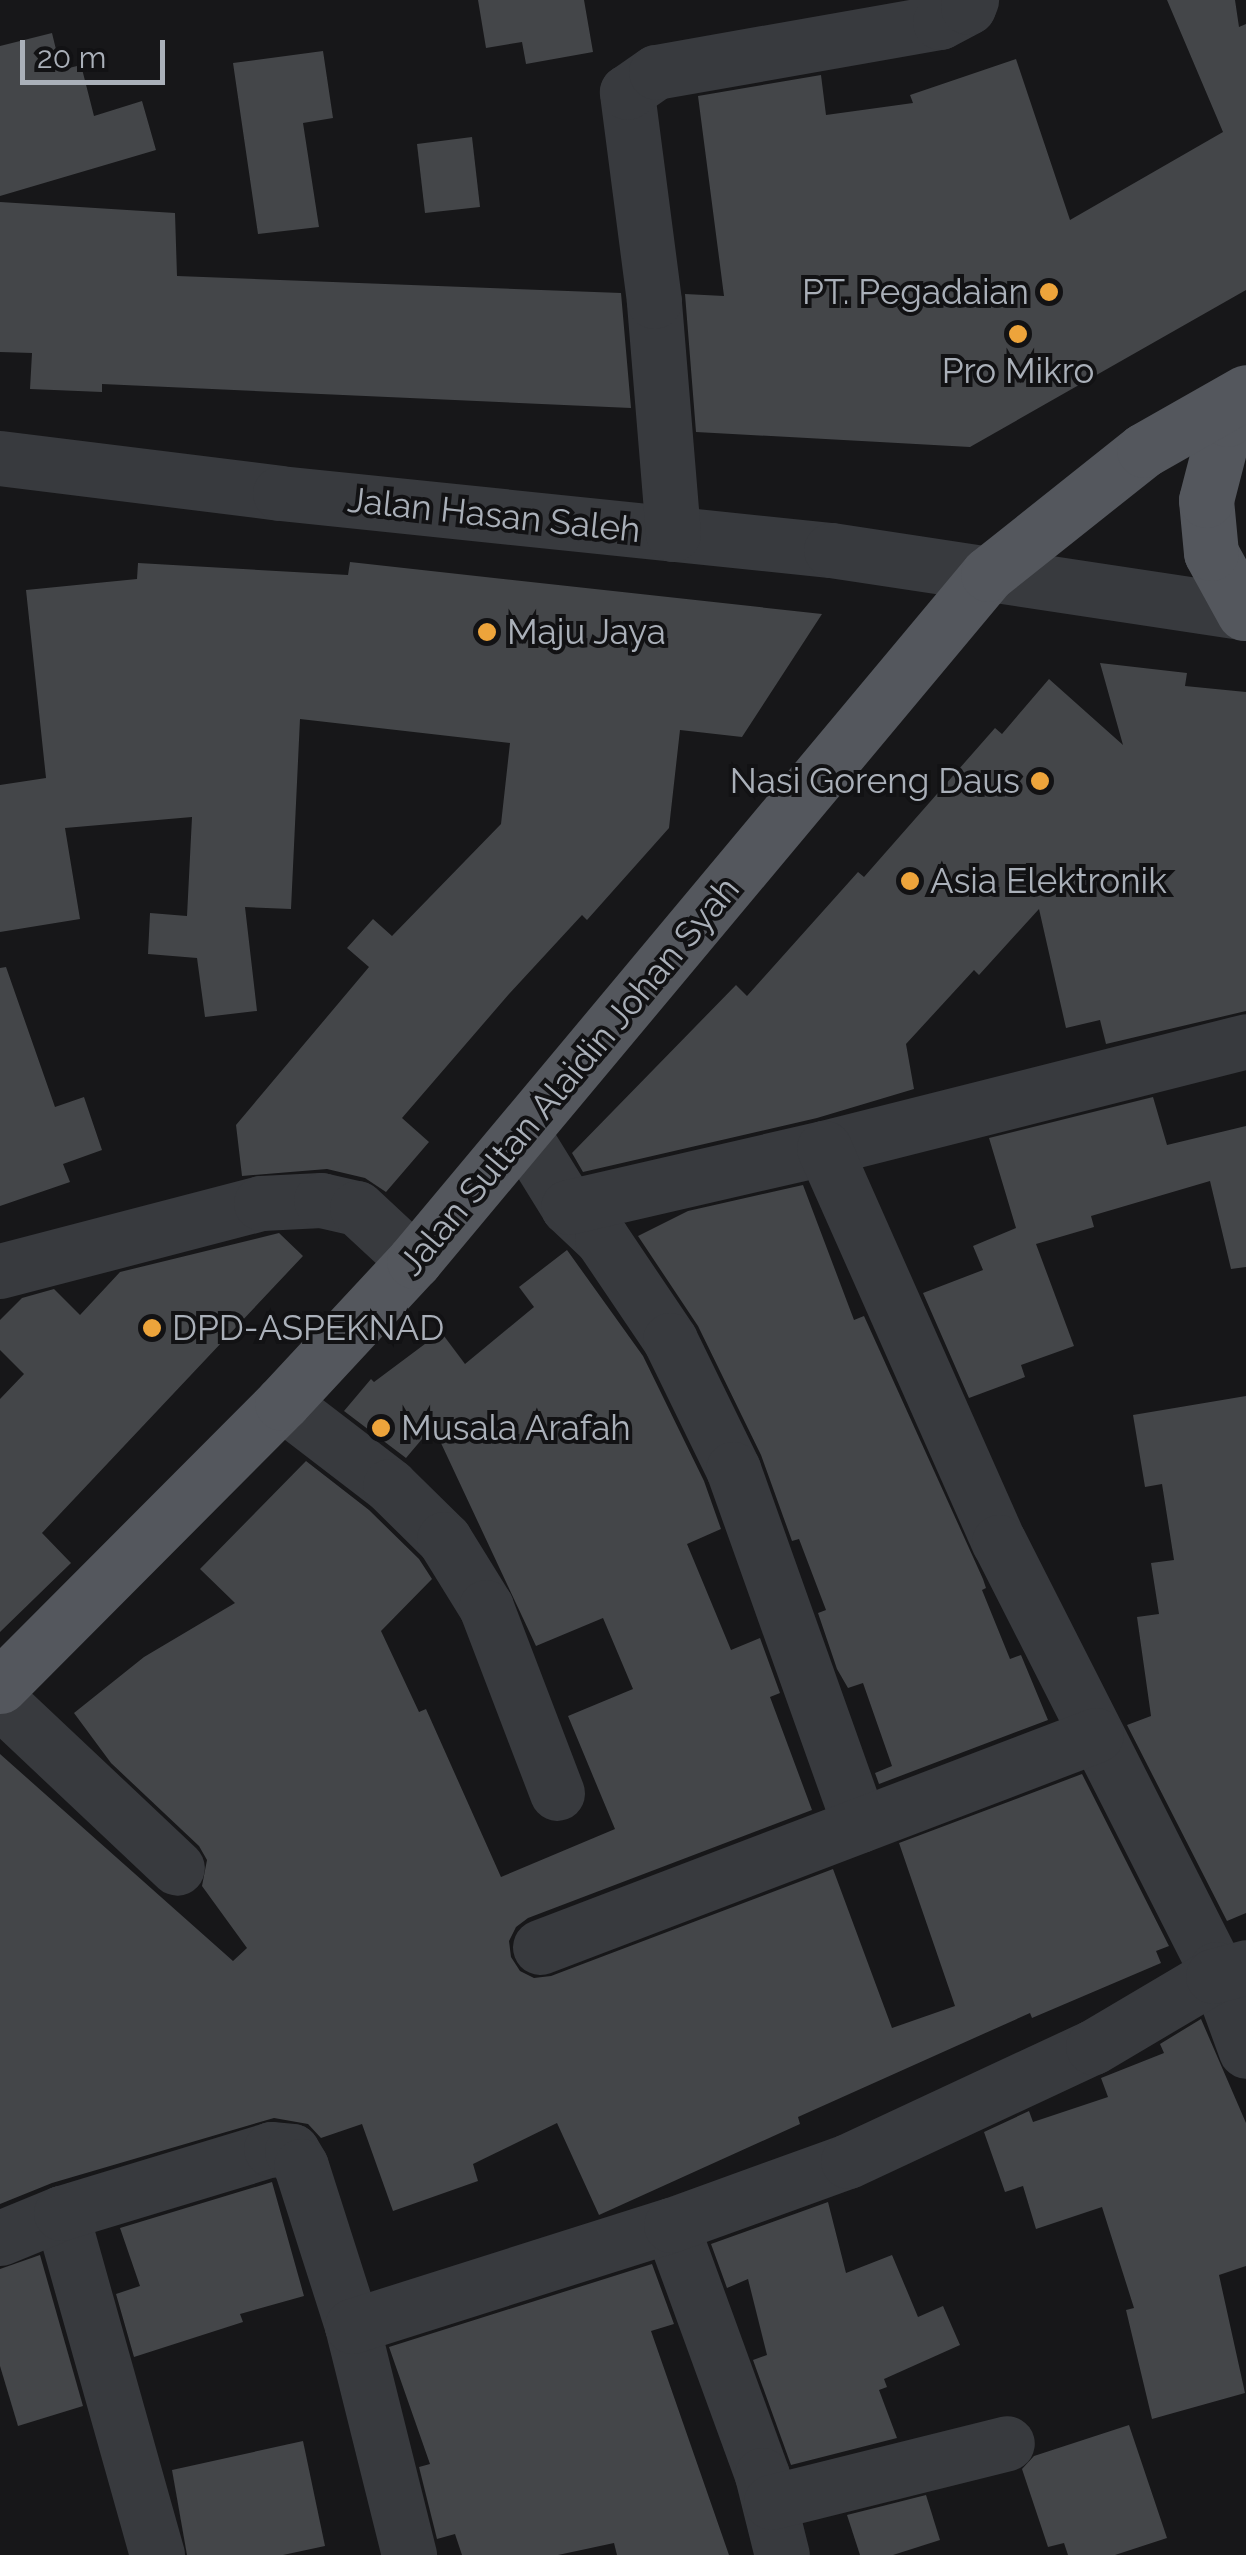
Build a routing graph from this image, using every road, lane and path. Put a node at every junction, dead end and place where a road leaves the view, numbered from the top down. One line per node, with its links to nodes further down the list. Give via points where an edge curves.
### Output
1 (972, 0): 5 (street, via 940,22 656,72 627,92 654,301)
2 (1246, 392): 6 (main road, Jalan Sultan Alaidin Johan Syah, via 1144,450)
3 (1246, 405): 7 (main road, via 1227,419 1206,500 1211,553)
4 (0, 458): 5 (street, Jalan Hasan Saleh)
5 (672, 534): 6 (street, Jalan Hasan Saleh)
6 (988, 574): 7 (street, Jalan Hasan Saleh); 9 (main road, Jalan Sultan Alaidin Johan Syah)
7 (1245, 613)
8 (1246, 1041): 10 (street)
9 (524, 1134): 11 (street); 12 (main road, Jalan Sultan Alaidin Johan Syah)
10 (824, 1148): 11 (street); 17 (street, via 992,1526)
11 (568, 1208): 19 (street, via 602,1239 670,1340 732,1468)
12 (414, 1262): 13 (street, via 357,1208 321,1200 262,1202); 14 (main road, Jalan Sultan Alaidin Johan Syah)
13 (0, 1271)
14 (282, 1403): 15 (main road, Jalan Sultan Alaidin Johan Syah); 18 (street, via 390,1486 444,1539 486,1607)
15 (0, 1686)
16 (0, 1701): 20 (street)
17 (1096, 1735): 19 (street); 22 (street)
18 (557, 1793)
19 (860, 1825): 21 (street)
20 (178, 1868)
21 (540, 1946)
22 (1232, 1971): 23 (street); 25 (street, via 1093,2047 848,2161)
23 (1246, 2051)
24 (61, 2213): 26 (street); 27 (street, via 285,2148 301,2166); 30 (street)
25 (671, 2225): 27 (street); 29 (street)
26 (0, 2238)
27 (352, 2326): 31 (street)
28 (1008, 2443): 29 (street)
29 (771, 2502): 32 (street)
30 (157, 2555)
31 (409, 2555)
32 (782, 2555)

